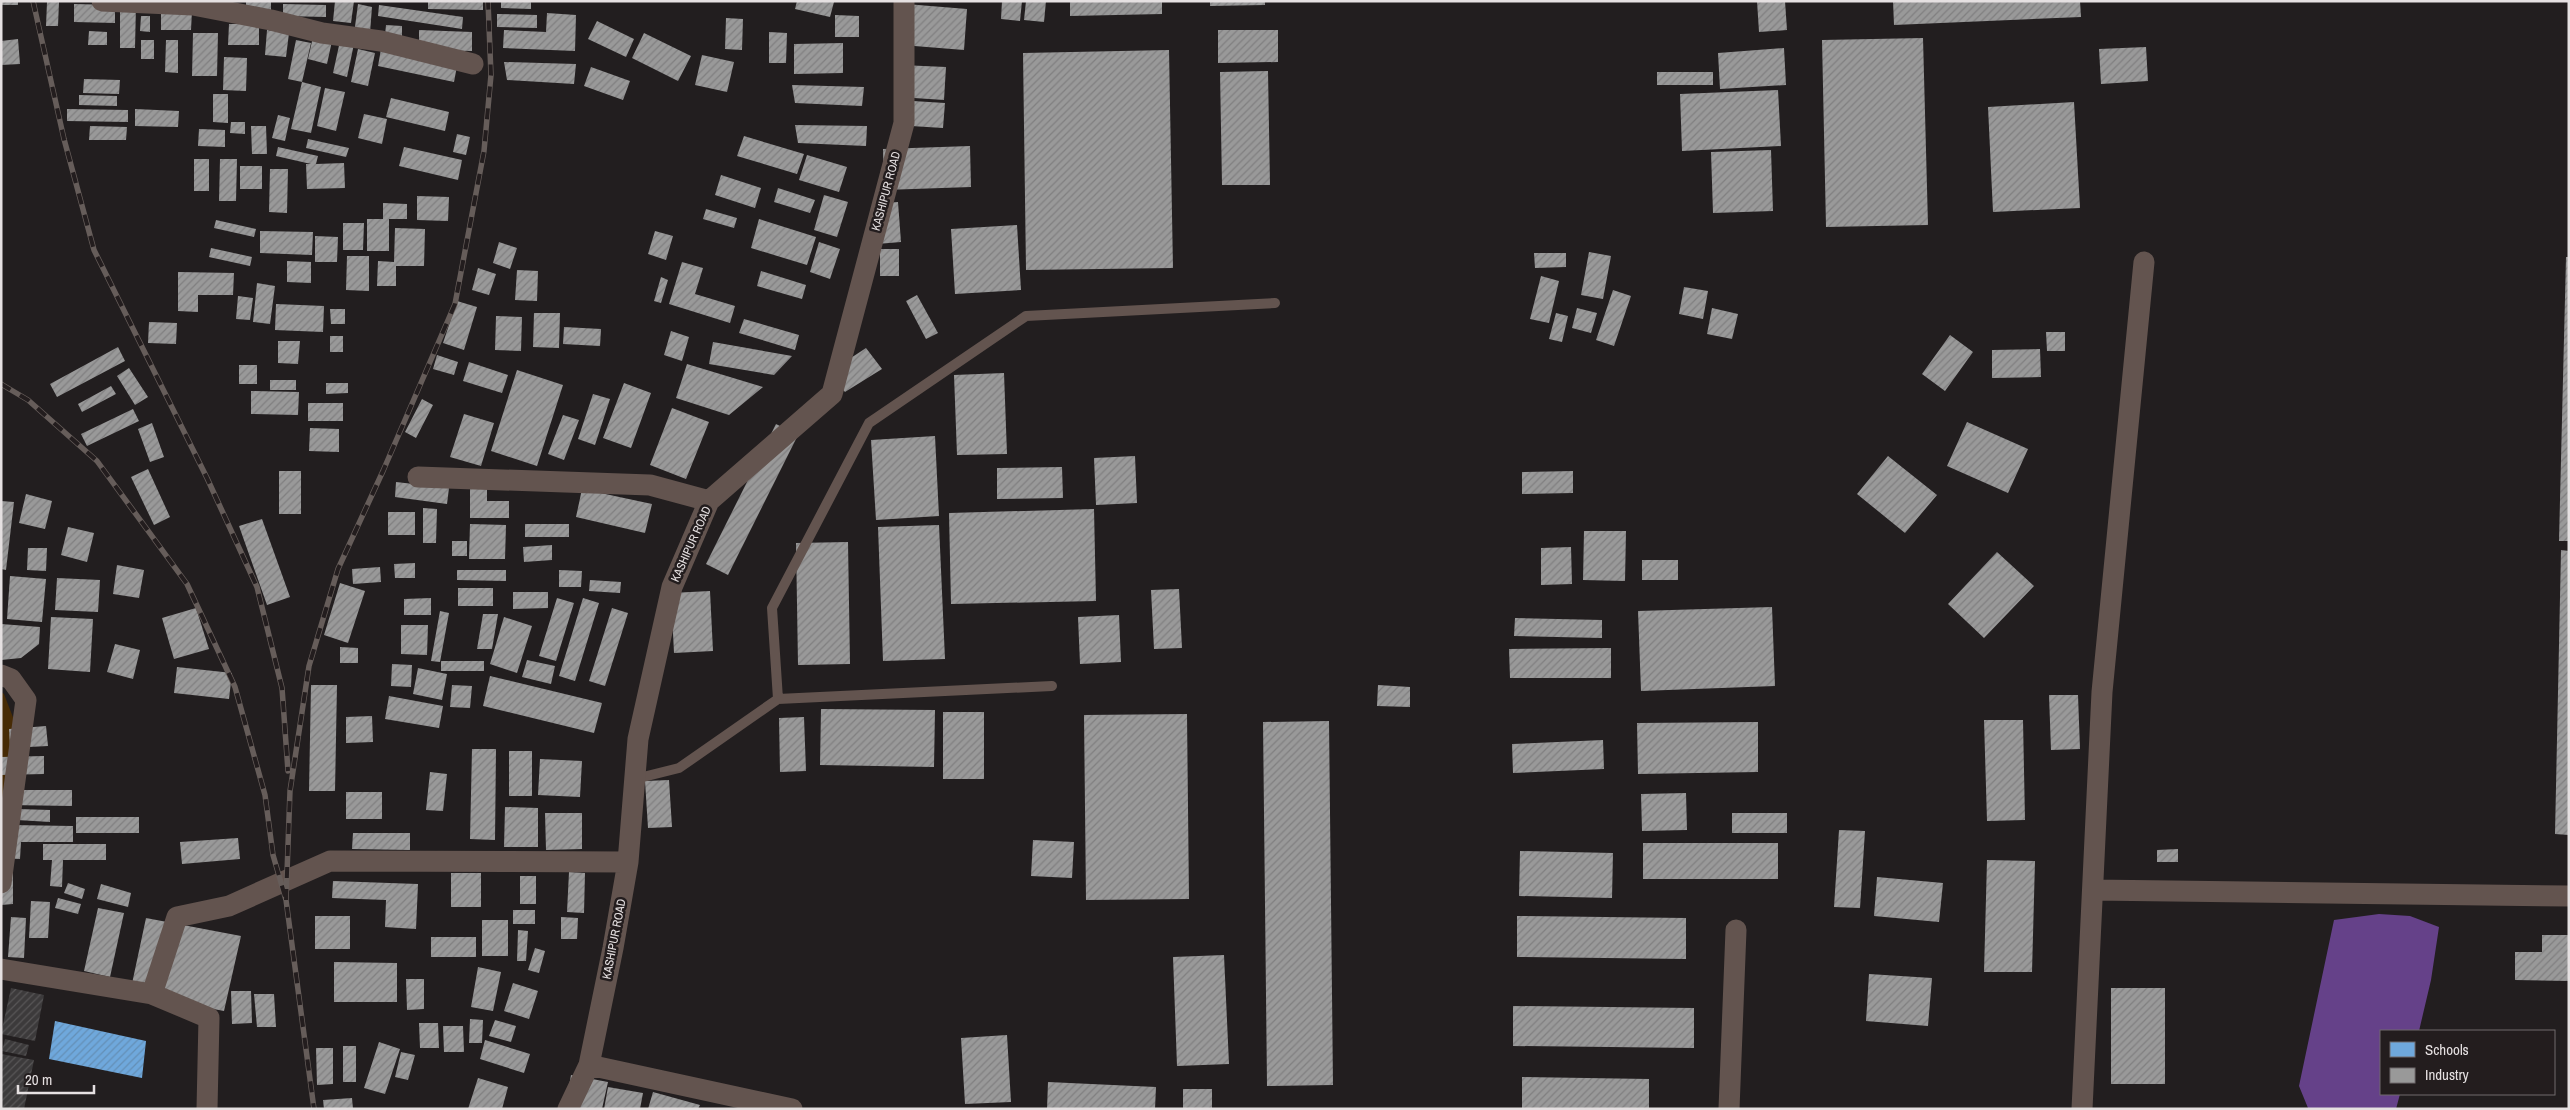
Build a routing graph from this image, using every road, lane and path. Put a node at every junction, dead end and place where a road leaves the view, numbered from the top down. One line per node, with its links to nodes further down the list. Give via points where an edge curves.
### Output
1 (102, 1): 3 (street, via 192,5 381,41)
2 (904, 1): 7 (street, KASHIPUR ROAD, via 904,124 832,394)
3 (473, 64)
4 (2144, 262): 14 (street, via 2102,692)
5 (1275, 303): 10 (lane, via 1026,316 868,424 772,608)
6 (418, 476): 7 (street, via 650,485)
7 (710, 501): 11 (street, KASHIPUR ROAD, via 672,588 638,739)
8 (1, 675): 13 (street, via 11,679 26,700)
9 (1052, 686): 10 (lane)
10 (778, 699): 11 (lane, via 679,768)
11 (635, 780): 12 (street, KASHIPUR ROAD)
12 (628, 862): 18 (street, via 330,861 229,906 177,917); 19 (street, KASHIPUR ROAD)
13 (1, 883)
14 (2093, 890): 15 (street); 24 (street)
15 (2569, 896)
16 (1736, 930): 23 (street)
17 (1, 969): 18 (street)
18 (152, 994): 20 (street, via 210,1018)
19 (589, 1065): 21 (street, KASHIPUR ROAD); 22 (street)
20 (207, 1109)
21 (568, 1109)
22 (792, 1109)
23 (1729, 1109)
24 (2082, 1109)

